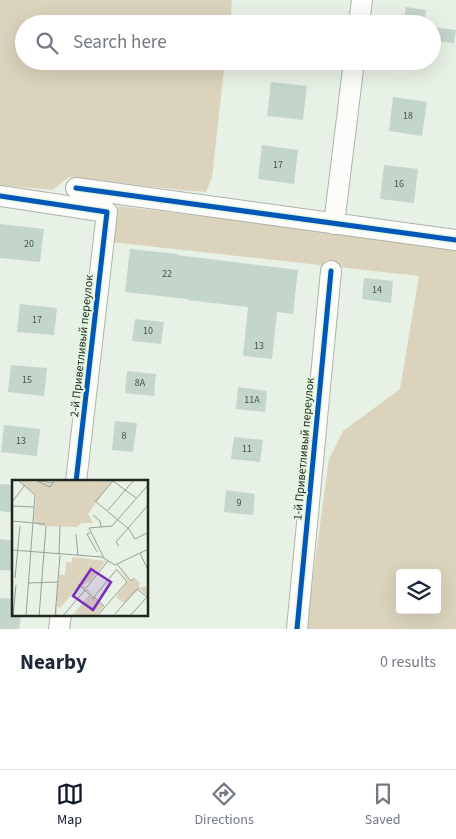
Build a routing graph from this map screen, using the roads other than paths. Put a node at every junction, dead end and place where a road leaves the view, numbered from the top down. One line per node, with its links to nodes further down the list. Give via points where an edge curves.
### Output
1 (362, 0): 2 (street)
2 (360, 15)
3 (353, 70): 6 (street)
4 (76, 188): 6 (street)
5 (0, 196): 9 (street, 2-й Приветливый переулок, via 107,212)
6 (334, 224): 7 (street)
7 (456, 240)
8 (332, 271): 12 (street, 1-й Приветливый переулок)
9 (76, 480)
10 (61, 616): 11 (street)
11 (60, 629)
12 (297, 629)

